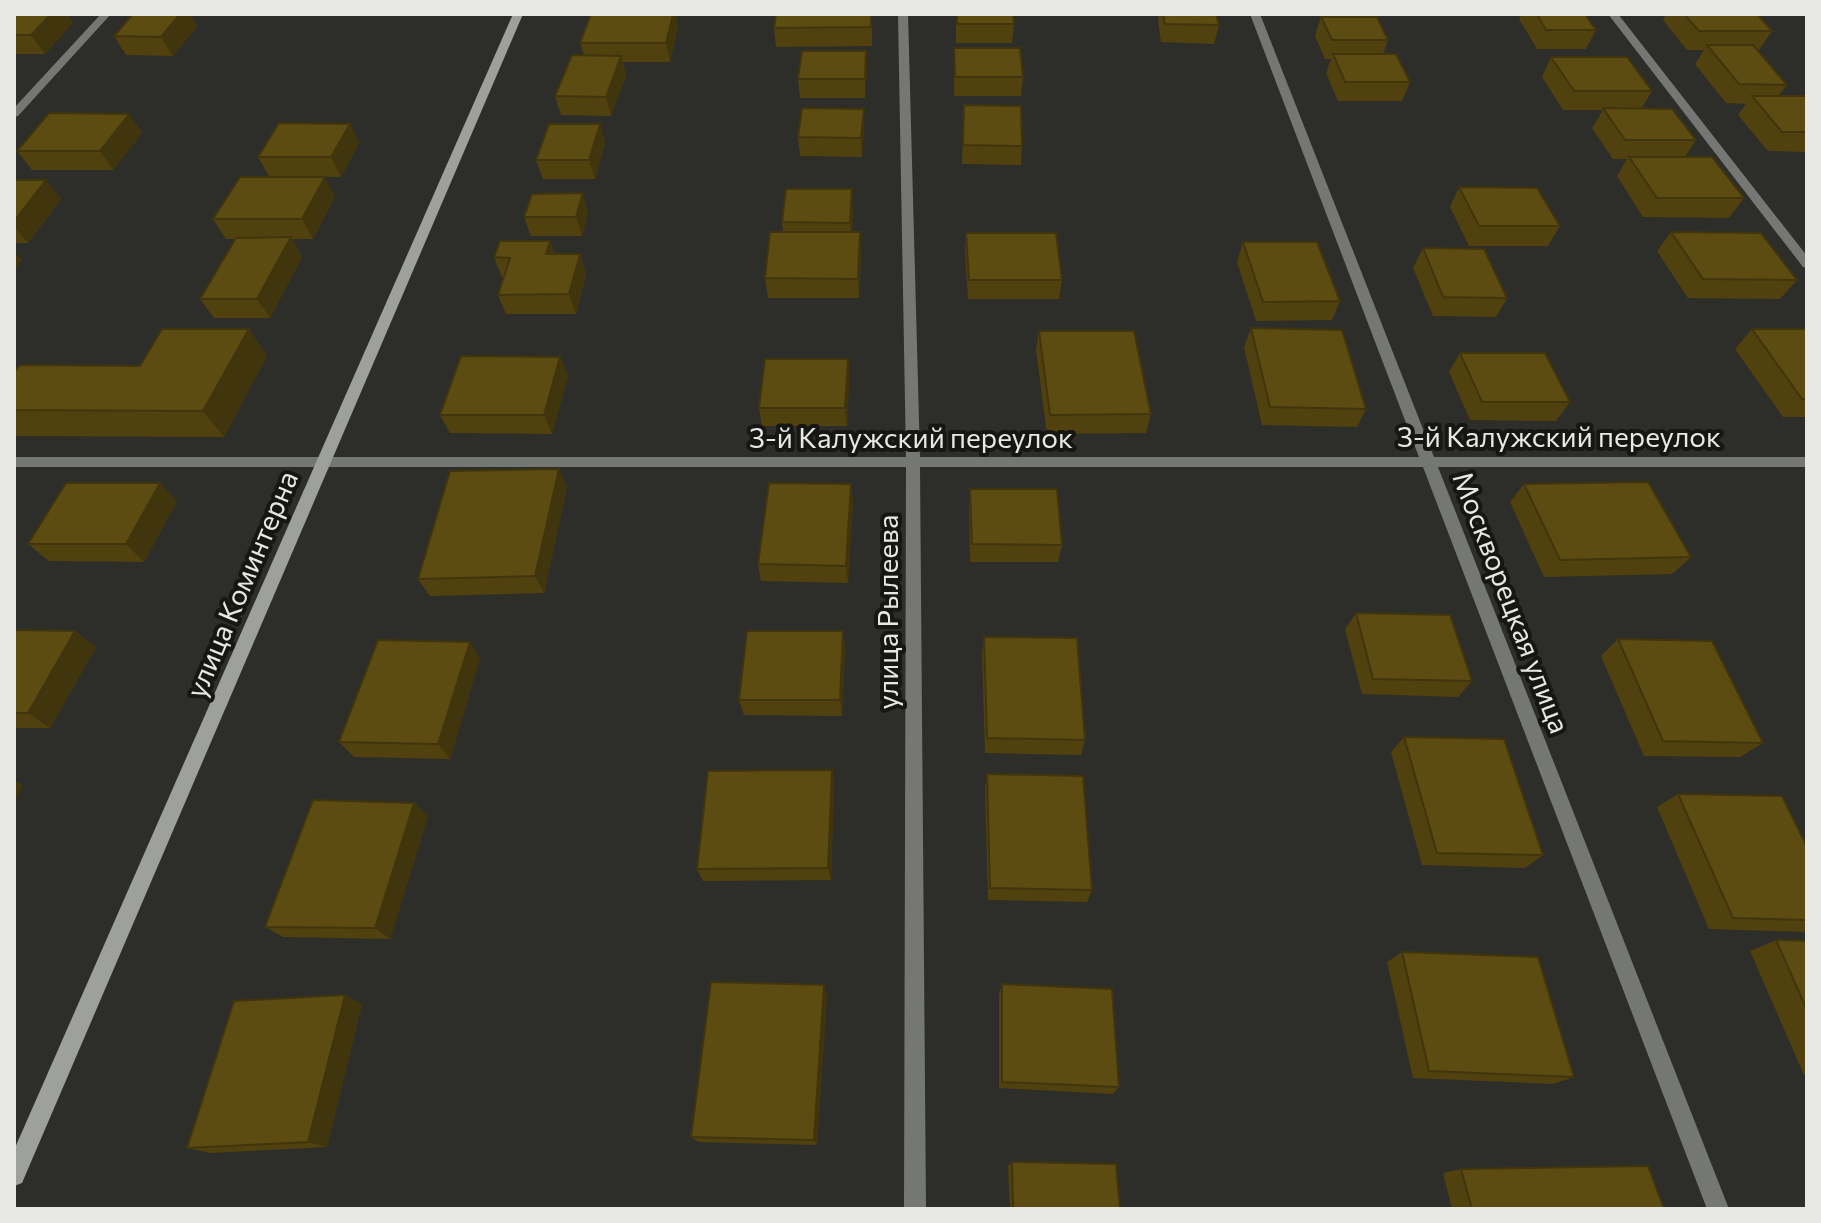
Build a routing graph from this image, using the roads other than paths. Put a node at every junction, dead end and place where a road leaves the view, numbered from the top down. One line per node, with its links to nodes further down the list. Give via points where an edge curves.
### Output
1 (106, 14): 6 (street)
2 (518, 14): 8 (street, улица Коминтерна)
3 (903, 14): 12 (street, улица Рылеева)
4 (1255, 14): 9 (street, Москворецкая улица)
5 (1613, 14): 7 (street)
6 (14, 114)
7 (1807, 264)
8 (323, 460): 10 (street, 3-й Калужский переулок); 12 (street, 3-й Калужский переулок); 13 (street, улица Коминтерна)
9 (1430, 461): 11 (street, 3-й Калужский переулок); 12 (street, 3-й Калужский переулок); 15 (street, Москворецкая улица)
10 (14, 462)
11 (1807, 462)
12 (913, 464): 14 (street, улица Рылеева)
13 (14, 1175)
14 (915, 1209)
15 (1718, 1209)

